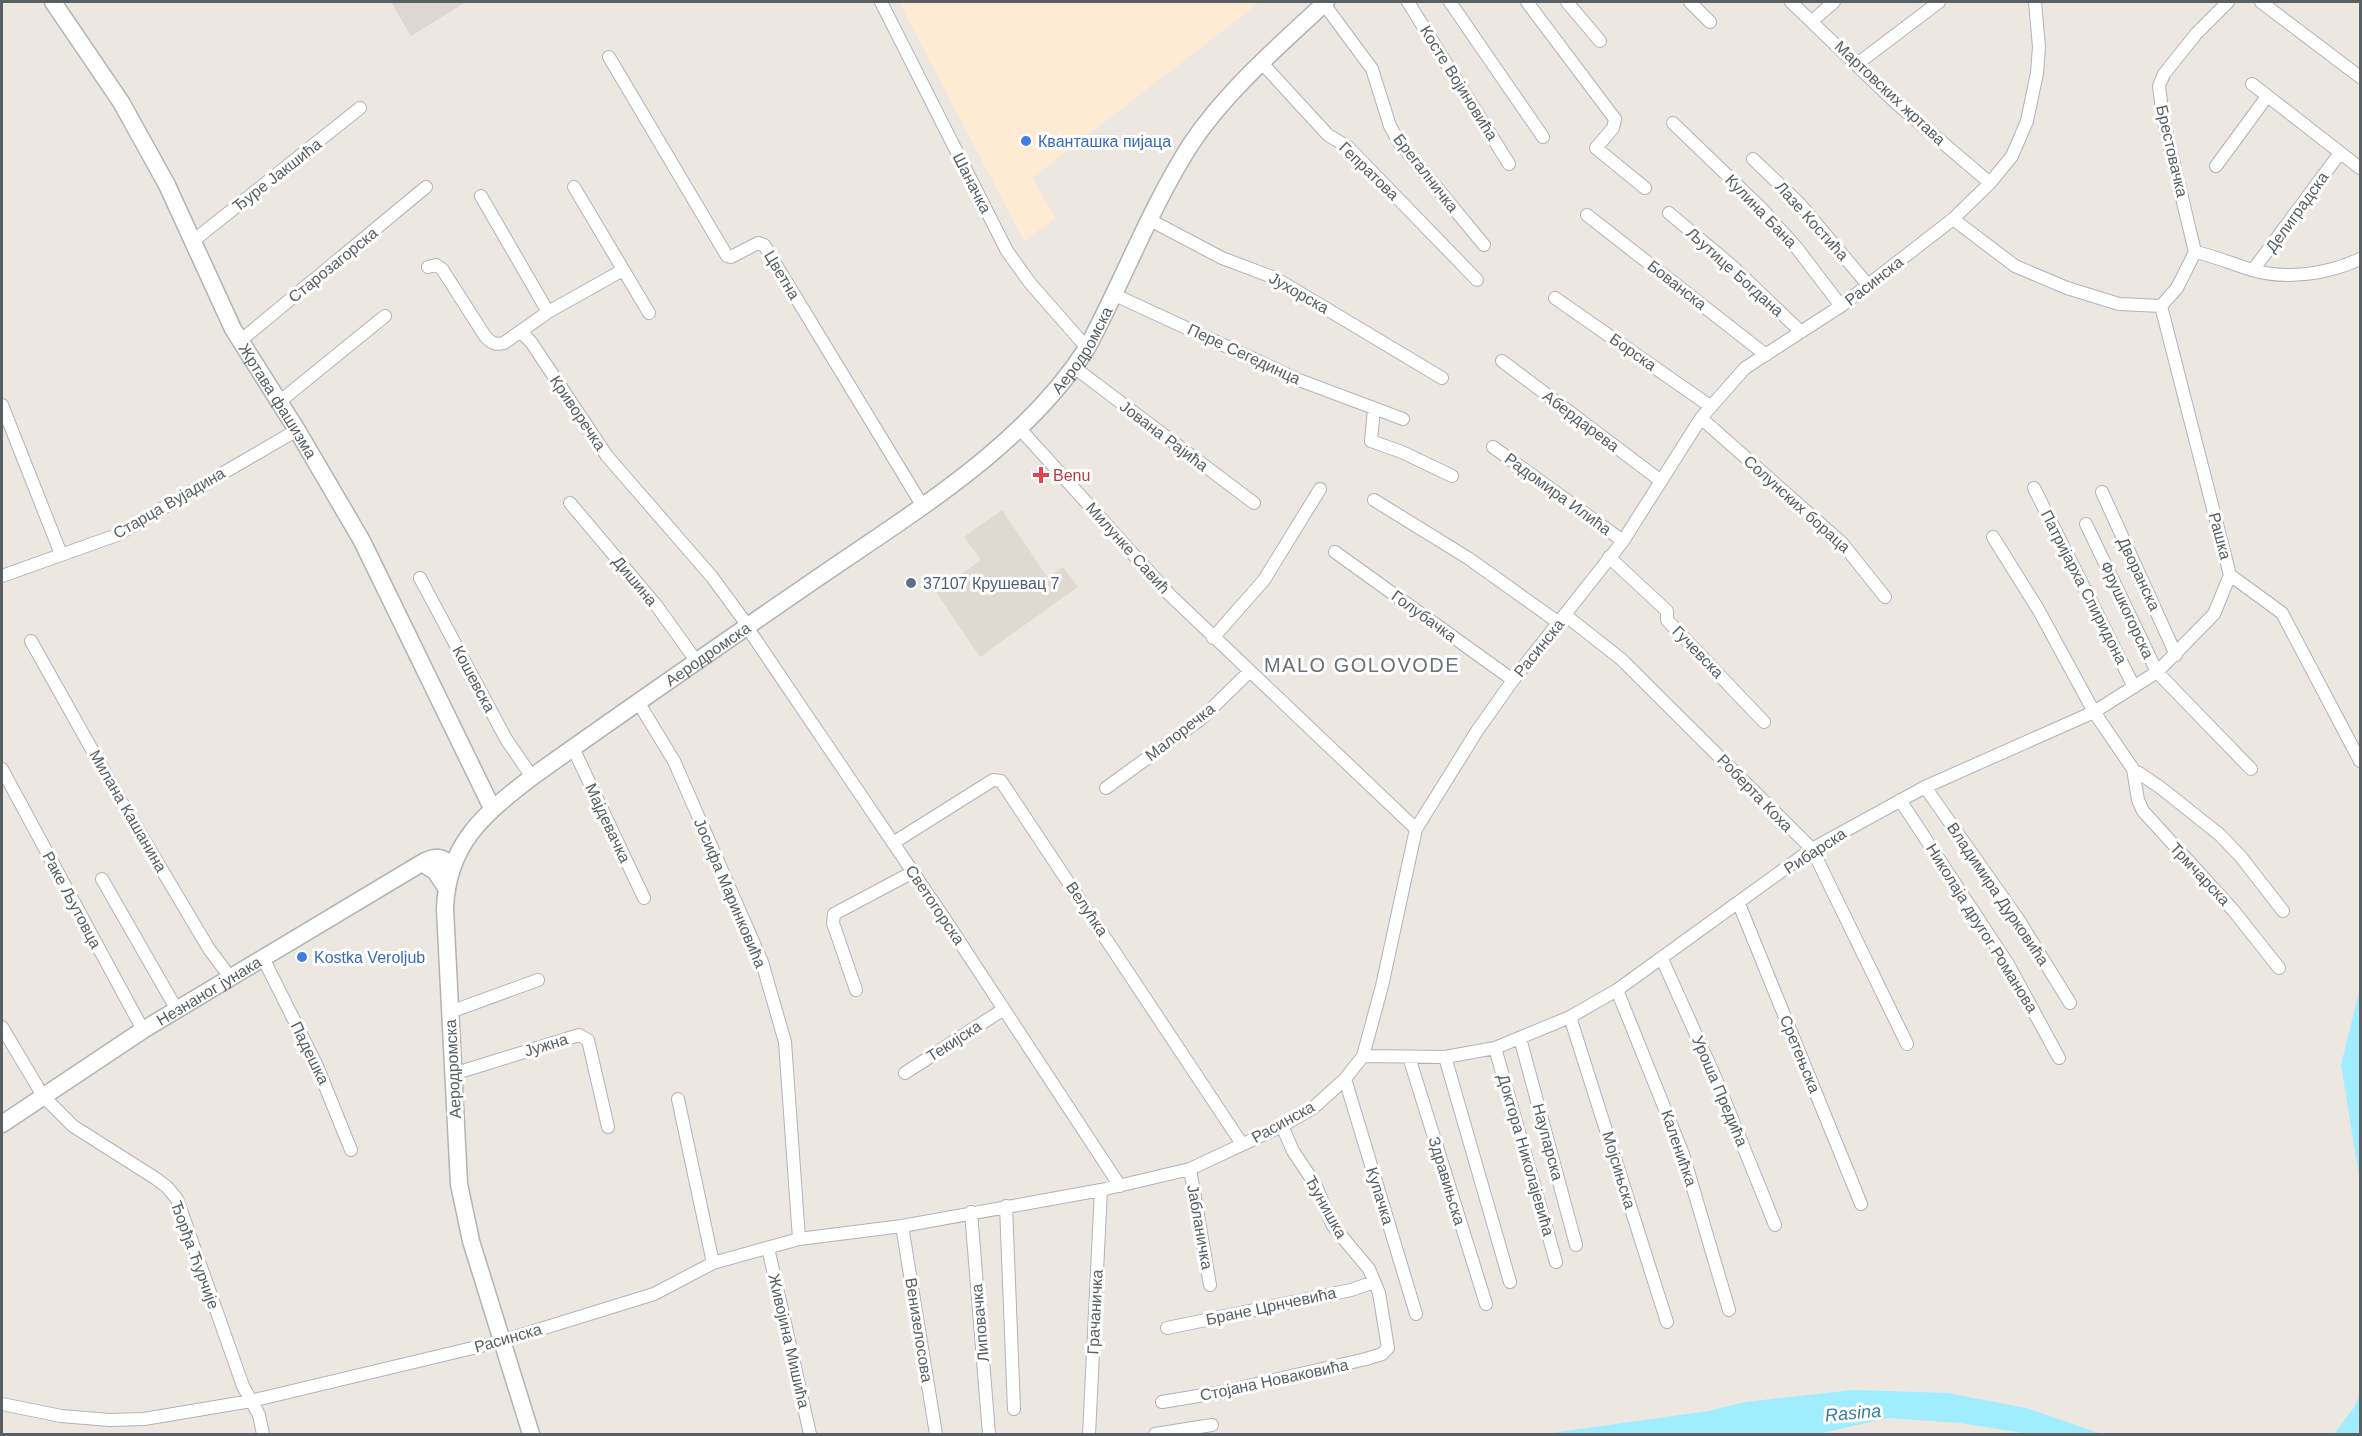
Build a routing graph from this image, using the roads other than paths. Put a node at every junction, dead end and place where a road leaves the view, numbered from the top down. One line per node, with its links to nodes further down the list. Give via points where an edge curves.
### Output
1 (53, 2): 41 (street, Жртава фашизма, via 121,102)
2 (881, 2): 60 (street, Шаначка, via 1007,251)
3 (1408, 2): 29 (street, Косте Војиновића)
4 (1450, 2): 26 (street)
5 (1527, 2): 35 (street, via 1615,118 1613,128 1596,148)
6 (1567, 2): 17 (street)
7 (1690, 2): 16 (street)
8 (1791, 2): 15 (street, Мартовских жртава)
9 (1834, 2): 15 (street)
10 (1938, 2): 20 (street)
11 (2035, 2): 32 (street, Расинска, via 2039,47 2029,113 2012,156)
12 (2228, 2): 43 (street, Брестовачка, via 2184,49 2159,86)
13 (2261, 2): 21 (street)
14 (1325, 3): 19 (street, Аеродромска); 42 (street, Брегалничка, via 1372,69 1399,142)
15 (1812, 21): 20 (street, Мартовских жртава)
16 (1710, 22)
17 (1600, 41)
18 (609, 57): 82 (street, Цветна, via 728,256 758,243 764,245)
19 (1261, 62): 40 (street, Аеродромска, via 1192,142); 48 (street, Гепратова, via 1328,135 1348,147)
20 (1857, 64): 32 (street, Мартовских жртава, via 1896,103)
21 (2361, 77)
22 (2252, 84): 23 (street)
23 (2266, 98): 27 (street); 30 (street)
24 (360, 108): 41 (street, Ђуре Јакшића)
25 (1673, 123): 52 (street, Кулина Бана, via 1776,224)
26 (1543, 137)
27 (2340, 153): 31 (street); 47 (street, Делиградска)
28 (1753, 159): 49 (street, Лазе Костића, via 1799,203)
29 (1509, 164)
30 (2216, 166)
31 (2361, 168)
32 (1990, 183): 39 (street, Расинска)
33 (426, 187): 59 (street, Старозагорска)
34 (574, 187): 46 (street)
35 (1645, 188)
36 (481, 196): 54 (street)
37 (1669, 213): 58 (street, Љутице Богдана)
38 (1587, 215): 61 (street, Бованска)
39 (1953, 219): 49 (street, Расинска); 53 (street, via 2015,266 2056,284 2119,304)
40 (1149, 220): 50 (street, Аеродромска); 64 (street, Јухорска, via 1222,258 1275,278)
41 (193, 241): 59 (street, Жртава фашизма)
42 (1484, 245)
43 (2195, 252): 47 (street); 53 (street, via 2177,288)
44 (2361, 259): 47 (street, via 2337,270 2301,275)
45 (428, 267): 57 (street, via 436,265 442,269 491,343 504,343)
46 (623, 270): 54 (street); 55 (street)
47 (2253, 270)
48 (1476, 280)
49 (1868, 285): 52 (street, Расинска)
50 (1115, 295): 60 (street, Аеродромска); 68 (street, Пере Сегединца, via 1299,380)
51 (1555, 298): 67 (street, Борска)
52 (1841, 306): 58 (street, Расинска)
53 (2162, 306): 89 (street, Рашка)
54 (548, 312): 57 (street)
55 (649, 313)
56 (385, 316): 65 (street)
57 (521, 332): 94 (street, Криворечка, via 607,456 711,576)
58 (1801, 332): 61 (street, Расинска)
59 (240, 341): 65 (street, Жртава фашизма)
60 (1088, 348): 63 (street, Аеродромска)
61 (1766, 355): 67 (street, Расинска, via 1745,368)
62 (1502, 361): 75 (street, Абердарева)
63 (1075, 368): 72 (street, Аеродромска); 81 (street, Јована Рајића)
64 (1442, 378)
65 (279, 402): 71 (street, Жртава фашизма)
66 (2, 405): 87 (street)
67 (1710, 406): 69 (street, Расинска)
68 (1374, 408): 70 (street, Пере Сегединца); 74 (street, via 1371,441)
69 (1701, 418): 75 (street, Расинска); 92 (street, Солунских бораца, via 1842,543)
70 (1403, 419)
71 (297, 430): 87 (street, Старца Вујадина, via 117,535); 115 (street, Жртава фашизма, via 362,541)
72 (1021, 430): 82 (street, Аеродромска); 95 (street, Милунке Савић)
73 (1493, 447): 85 (street, Радомира Илића)
74 (1452, 476)
75 (1661, 481): 85 (street, Расинска)
76 (2034, 488): 102 (street, Патријарха Спиридона)
77 (1320, 489): 95 (street, via 1264,580)
78 (2102, 492): 97 (street, Дворанска)
79 (1374, 500): 93 (street, Роберта Коха)
80 (570, 503): 98 (street, Дишина, via 656,605)
81 (1254, 503)
82 (922, 506): 94 (street, Аеродромска)
83 (2086, 524): 100 (street, Фрушкогорска)
84 (1994, 537): 104 (street, Трмчарска)
85 (1623, 541): 88 (street, Расинска)
86 (1335, 552): 101 (street, Голубачка)
87 (61, 554): 90 (street, Старца Вујадина)
88 (1609, 558): 93 (street, Расинска); 105 (street, Гучевска, via 1667,611 1667,620)
89 (2230, 575): 97 (street, Рибарска, via 2214,614); 107 (street, Рашка, via 2282,613)
90 (2, 576)
91 (420, 578): 111 (street, Кошевска, via 506,739)
92 (1885, 597)
93 (1562, 619): 101 (street, Расинска); 119 (street, Роберта Коха, via 1621,659)
94 (746, 624): 98 (street, Аеродромска); 118 (street, Светогорска)
95 (1213, 638): 99 (street, Милунке Савић)
96 (31, 641): 130 (street, Милана Кашанина, via 118,796 209,949)
97 (2176, 655): 100 (street, Рибарска)
98 (697, 662): 103 (street, Аеродромска)
99 (1250, 671): 113 (street, Малоречка, via 1201,718); 116 (street, Милунке Савић)
100 (2157, 672): 102 (street, Рибарска); 108 (street, Фрушкогорска)
101 (1513, 680): 116 (street, Расинска)
102 (2134, 687): 104 (street, Рибарска)
103 (638, 702): 106 (street, Аеродромска); 166 (street, Јосифа Маринковића, via 674,761 762,962 785,1042)
104 (2094, 712): 110 (street, Трмчарска); 112 (street, Рибарска)
105 (1764, 722)
106 (573, 748): 111 (street, Аеродромска); 124 (street, Мајдевачка)
107 (2361, 761)
108 (2251, 769)
109 (2, 770): 140 (street, Раке Љутовца)
110 (2134, 773): 126 (street, Трмчарска, via 2161,788 2220,835); 129 (street, Трмчарска, via 2143,811 2234,910)
111 (532, 777): 115 (street, Аеродромска)
112 (1924, 787): 114 (street, Рибарска); 134 (street, Владимира Дурковића, via 2018,919)
113 (1106, 788)
114 (1900, 800): 119 (street, Рибарска); 147 (street, Николаја другог Романова, via 2008,964)
115 (492, 808): 117 (street, Аеродромска)
116 (1416, 829): 144 (street, Расинска)
117 (472, 830): 120 (street, Незнаног јунака); 120 (street, Аеродромска)
118 (893, 843): 121 (street, Светогорска); 156 (street, Велућка, via 993,780 1001,781)
119 (1812, 849): 125 (street, Рибарска); 142 (street, Роберта Коха)
120 (439, 862): 123 (street, Аеродромска); 123 (street, via 435,871); 127 (street, Незнаног јунака)
121 (913, 872): 132 (street, via 834,914 833,923); 135 (street, Светогорска)
122 (102, 879): 136 (street)
123 (447, 889): 137 (street, Аеродромска)
124 (644, 898)
125 (1738, 904): 128 (street, Рибарска); 161 (street, Сретењска)
126 (2283, 911)
127 (263, 958): 130 (street, Незнаног јунака); 157 (street, Падешка, via 317,1066)
128 (1662, 959): 133 (street, Рибарска); 164 (street, Уроша Предића)
129 (2279, 968)
130 (230, 977): 136 (street, Незнаног јунака)
131 (538, 980): 137 (street)
132 (856, 990)
133 (1617, 990): 138 (street, Рибарска); 175 (street, Каленићка, via 1683,1154)
134 (2070, 1003)
135 (1004, 1009): 148 (street, Текијска); 159 (street, Светогорска)
136 (177, 1010): 140 (street, Незнаног јунака)
137 (450, 1012): 149 (street, Аеродромска)
138 (1570, 1017): 141 (street, Рибарска); 177 (street, Мојсињска)
139 (2, 1027): 151 (street, Ђорђа Ћурчије)
140 (143, 1030): 151 (street, Незнаног јунака)
141 (1520, 1038): 143 (street, Рибарска); 167 (street, Наупарска)
142 (1908, 1044)
143 (1495, 1048): 146 (street, Рибарска); 169 (street, Доктора Николајевића)
144 (1363, 1056): 145 (street, Рибарска); 150 (street, Расинска)
145 (1409, 1057): 146 (street, Рибарска); 174 (street, Здравињска)
146 (1445, 1057): 172 (street)
147 (2059, 1058)
148 (905, 1073)
149 (453, 1074): 155 (street, Јужна, via 584,1036); 179 (street, Аеродромска, via 459,1184 471,1241)
150 (1345, 1079): 154 (street, Расинска, via 1313,1108); 176 (street, Купачка)
151 (43, 1096): 153 (street, Незнаног јунака); 181 (street, Ђорђа Ћурчије, via 73,1126 155,1178 177,1199)
152 (678, 1099): 170 (street)
153 (2, 1124)
154 (1282, 1126): 156 (street, Расинска); 171 (street, Ђунишка, via 1340,1238 1367,1264)
155 (608, 1127)
156 (1242, 1144): 158 (street, Расинска)
157 (351, 1150)
158 (1190, 1169): 159 (street, Расинска); 173 (street, Јабланичка)
159 (1120, 1186): 160 (street, Расинска)
160 (1101, 1190): 162 (street, Расинска); 191 (street, Грачаничка)
161 (1862, 1204)
162 (1006, 1206): 163 (street, Расинска); 184 (street)
163 (971, 1212): 165 (street, Расинска); 190 (street, Липовачка)
164 (1775, 1225)
165 (902, 1226): 166 (street, Расинска); 189 (street, Венизелосова)
166 (799, 1239): 168 (street, Расинска)
167 (1576, 1245)
168 (768, 1248): 170 (street, Расинска); 188 (street, Живојина Мишића)
169 (1556, 1262)
170 (713, 1263): 179 (street, Расинска, via 654,1294)
171 (1374, 1282): 178 (street, Бране Црнчевића); 180 (street, Ђунишка, via 1389,1343)
172 (1510, 1282)
173 (1210, 1285)
174 (1486, 1304)
175 (1730, 1310)
176 (1416, 1314)
177 (1667, 1322)
178 (1167, 1328)
179 (502, 1341): 181 (street, Расинска); 187 (street, Аеродромска)
180 (1384, 1353): 182 (street, Стојана Новаковића, via 1222,1392)
181 (251, 1401): 183 (street, Расинска, via 144,1419 110,1420 61,1416); 186 (street, Ђорђа Ћурчије, via 259,1415)
182 (1162, 1402)
183 (2, 1404)
184 (1014, 1409)
185 (1212, 1425): 192 (street)
186 (262, 1434)
187 (531, 1434)
188 (810, 1434)
189 (936, 1434)
190 (989, 1434)
191 (1089, 1434)
192 (1155, 1434)

